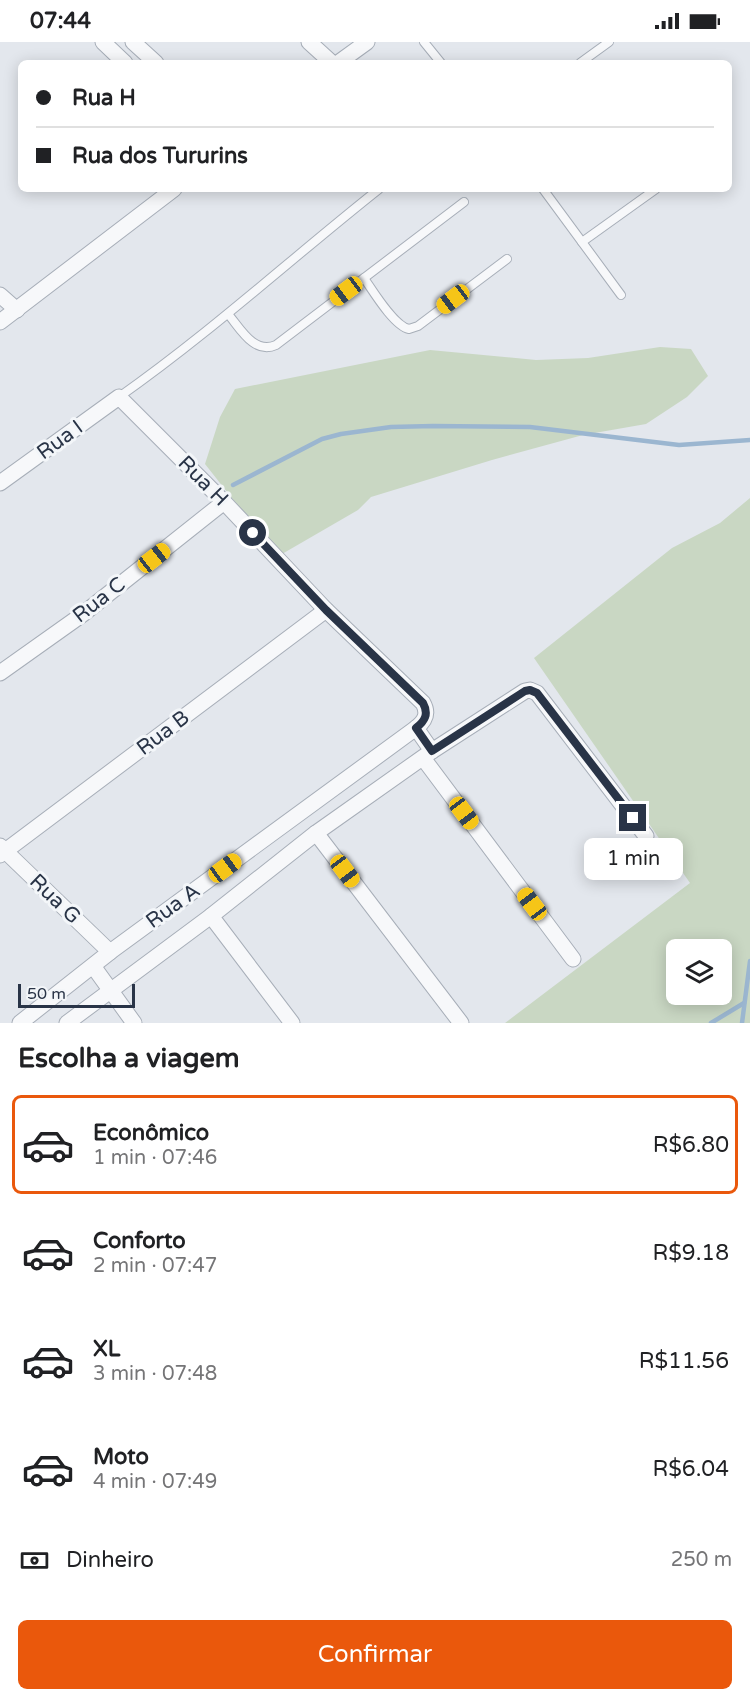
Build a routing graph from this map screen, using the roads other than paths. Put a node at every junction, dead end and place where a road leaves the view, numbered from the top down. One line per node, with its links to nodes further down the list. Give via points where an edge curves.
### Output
1 (104, 42): 7 (street)
2 (133, 42): 8 (street)
3 (309, 42): 9 (street)
4 (367, 42): 10 (street)
5 (424, 42): 11 (lane)
6 (609, 42): 12 (lane)
7 (122, 60)
8 (153, 60)
9 (329, 60)
10 (342, 60)
11 (439, 60)
12 (584, 60)
13 (170, 192): 23 (street)
14 (375, 192): 24 (lane)
15 (545, 192): 18 (lane)
16 (652, 192): 18 (lane)
17 (464, 202): 20 (lane)
18 (582, 242): 22 (lane)
19 (507, 259): 20 (lane, via 409,329 402,327 383,306)
20 (364, 278): 24 (lane, via 269,348 254,344)
21 (0, 295): 23 (street)
22 (621, 295)
23 (17, 310): 25 (street)
24 (228, 314): 26 (lane)
25 (0, 322)
26 (119, 397): 27 (street, Rua I); 28 (street, Rua H)
27 (0, 483)
28 (224, 502): 29 (street, Rua H); 30 (street, Rua C, via 83,614)
29 (326, 610): 31 (street, Rua H, via 423,703 426,717); 35 (street, Rua B)
30 (0, 673)
31 (416, 728): 32 (street); 37 (street, Rua A)
32 (428, 755): 33 (street); 34 (street, via 525,691 533,691); 38 (street)
33 (316, 833): 36 (street); 45 (street)
34 (646, 836)
35 (2, 851): 37 (street, Rua G)
36 (211, 916): 40 (street); 44 (street)
37 (110, 952): 39 (street, Rua A)
38 (573, 959)
39 (93, 966): 40 (street); 41 (street, Rua A)
40 (111, 990): 42 (street); 43 (street)
41 (20, 1023)
42 (67, 1023)
43 (134, 1023)
44 (292, 1023)
45 (461, 1023)

